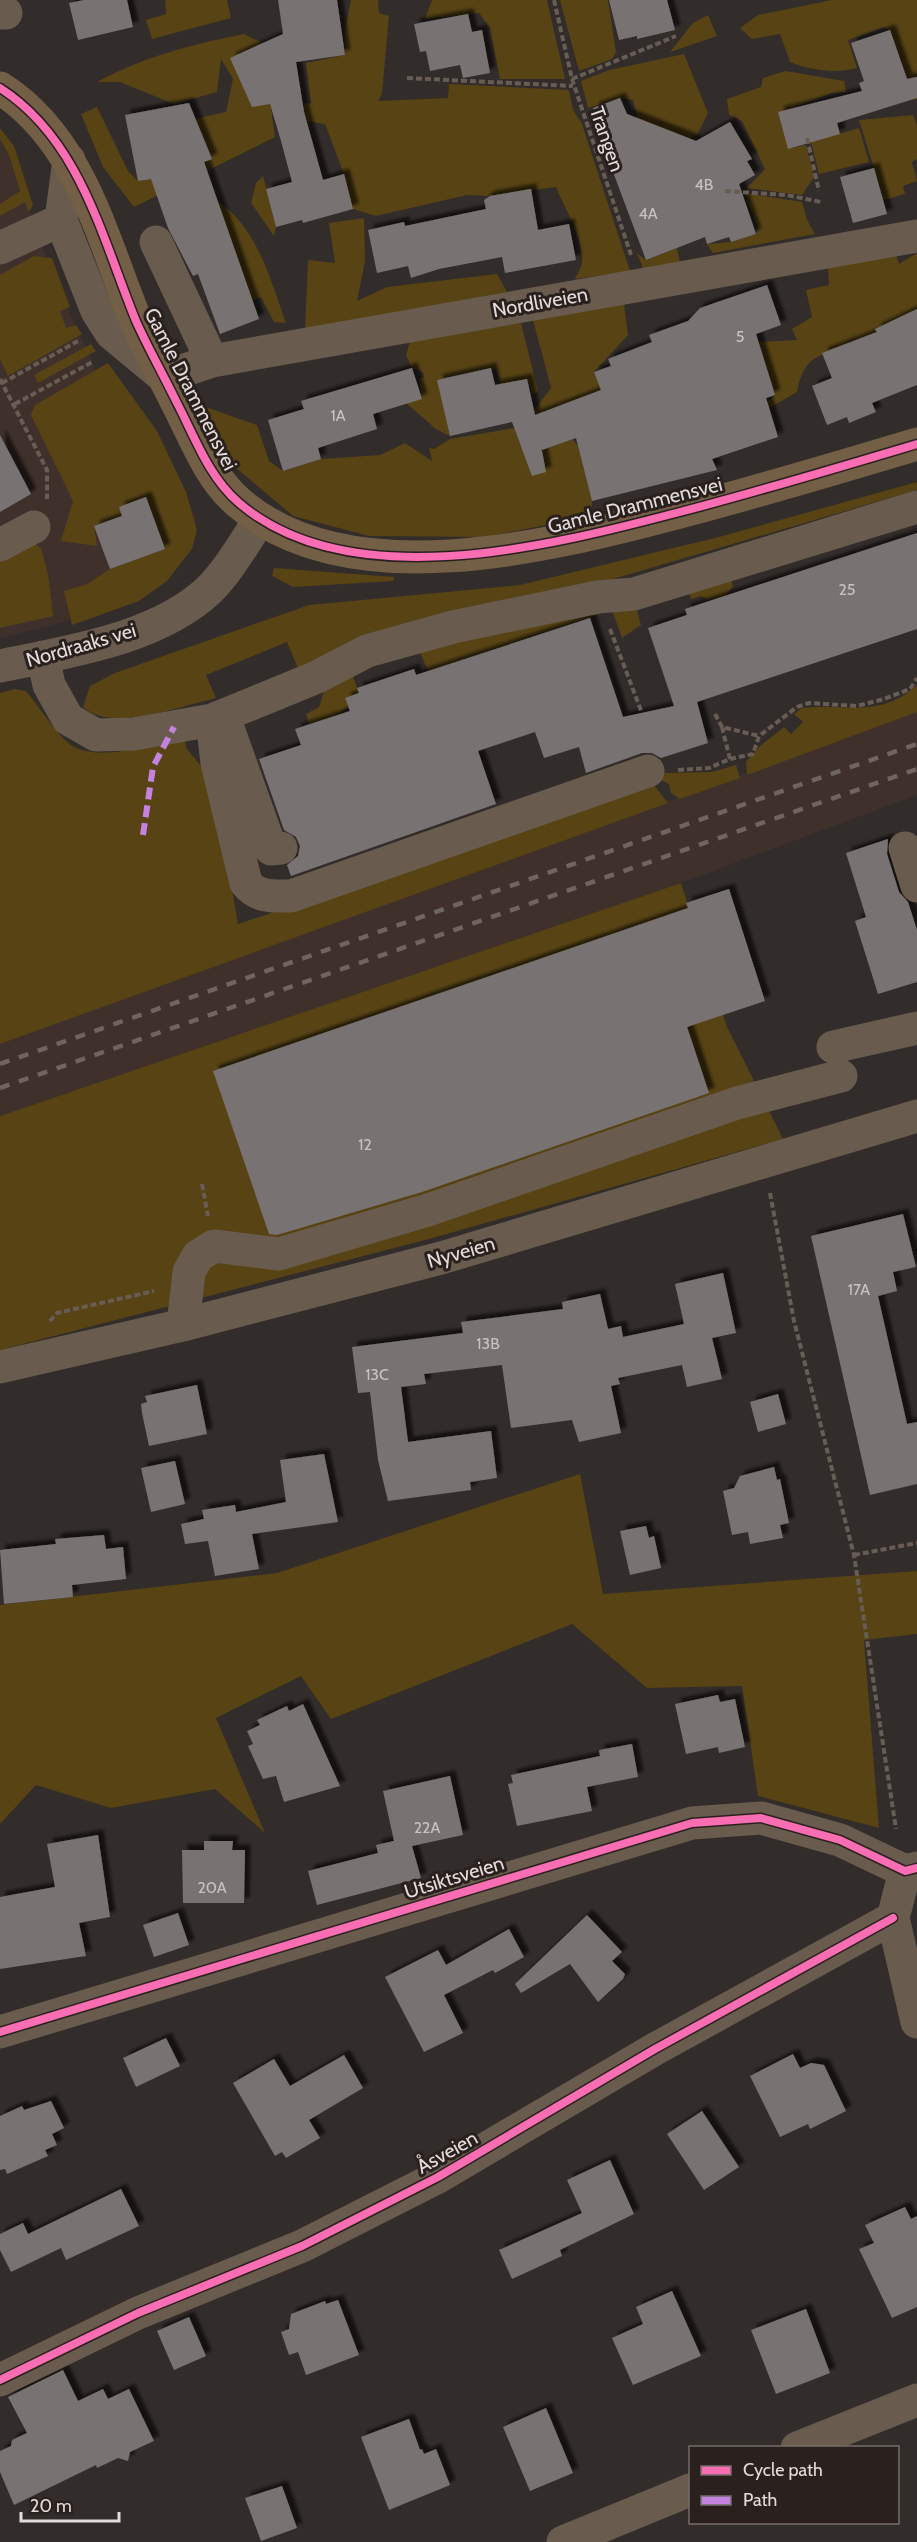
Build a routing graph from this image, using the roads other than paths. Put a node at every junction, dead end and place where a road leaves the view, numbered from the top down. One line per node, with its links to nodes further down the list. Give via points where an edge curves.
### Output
1 (0, 88): 2 (main road, Gamle Drammensvei, via 33,114)
2 (69, 160): 3 (street); 8 (main road, Gamle Drammensvei, via 137,323)
3 (61, 220): 6 (street); 8 (street, via 97,311 111,333)
4 (917, 236): 7 (street, Nordliveien)
5 (156, 242): 7 (street)
6 (0, 248)
7 (212, 361): 8 (street, Nordliveien)
8 (164, 377): 11 (main road, Gamle Drammensvei, via 220,483)
9 (917, 444): 11 (main road, Gamle Drammensvei, via 752,494 586,536 484,554 435,558 341,549 283,532)
10 (917, 507): 16 (street, via 634,594 598,597 453,627 367,651 317,677)
11 (260, 519): 14 (street, Nordraaks vei, via 209,590 174,615 118,638)
12 (33, 526): 13 (street)
13 (0, 545)
14 (43, 657): 15 (street, Nordraaks vei); 16 (street, via 49,685 68,719 96,735 134,734)
15 (0, 666)
16 (218, 717): 17 (street, via 217,763 246,883 253,892 266,896 291,896); 18 (street, via 271,849)
17 (648, 771)
18 (281, 848)
19 (905, 848): 20 (street)
20 (917, 886)
21 (917, 1028): 23 (street, via 737,1103)
22 (917, 1116): 24 (street, Nyveien)
23 (428, 1210): 24 (street); 25 (street, via 279,1254 214,1246 198,1256 189,1272)
24 (441, 1258): 25 (street, Nyveien)
25 (183, 1324): 26 (street, Nyveien)
26 (0, 1367)
27 (911, 1869): 28 (street); 30 (street, Utsiktsveien, via 840,1840 761,1818 692,1823)
28 (893, 1918): 29 (street); 31 (street, Åsveien, via 655,2049 438,2177 303,2246 138,2313)
29 (917, 2022)
30 (0, 2032)
31 (0, 2380)
32 (917, 2400): 33 (street)
33 (801, 2446)
34 (689, 2490): 35 (street)
35 (563, 2542)

